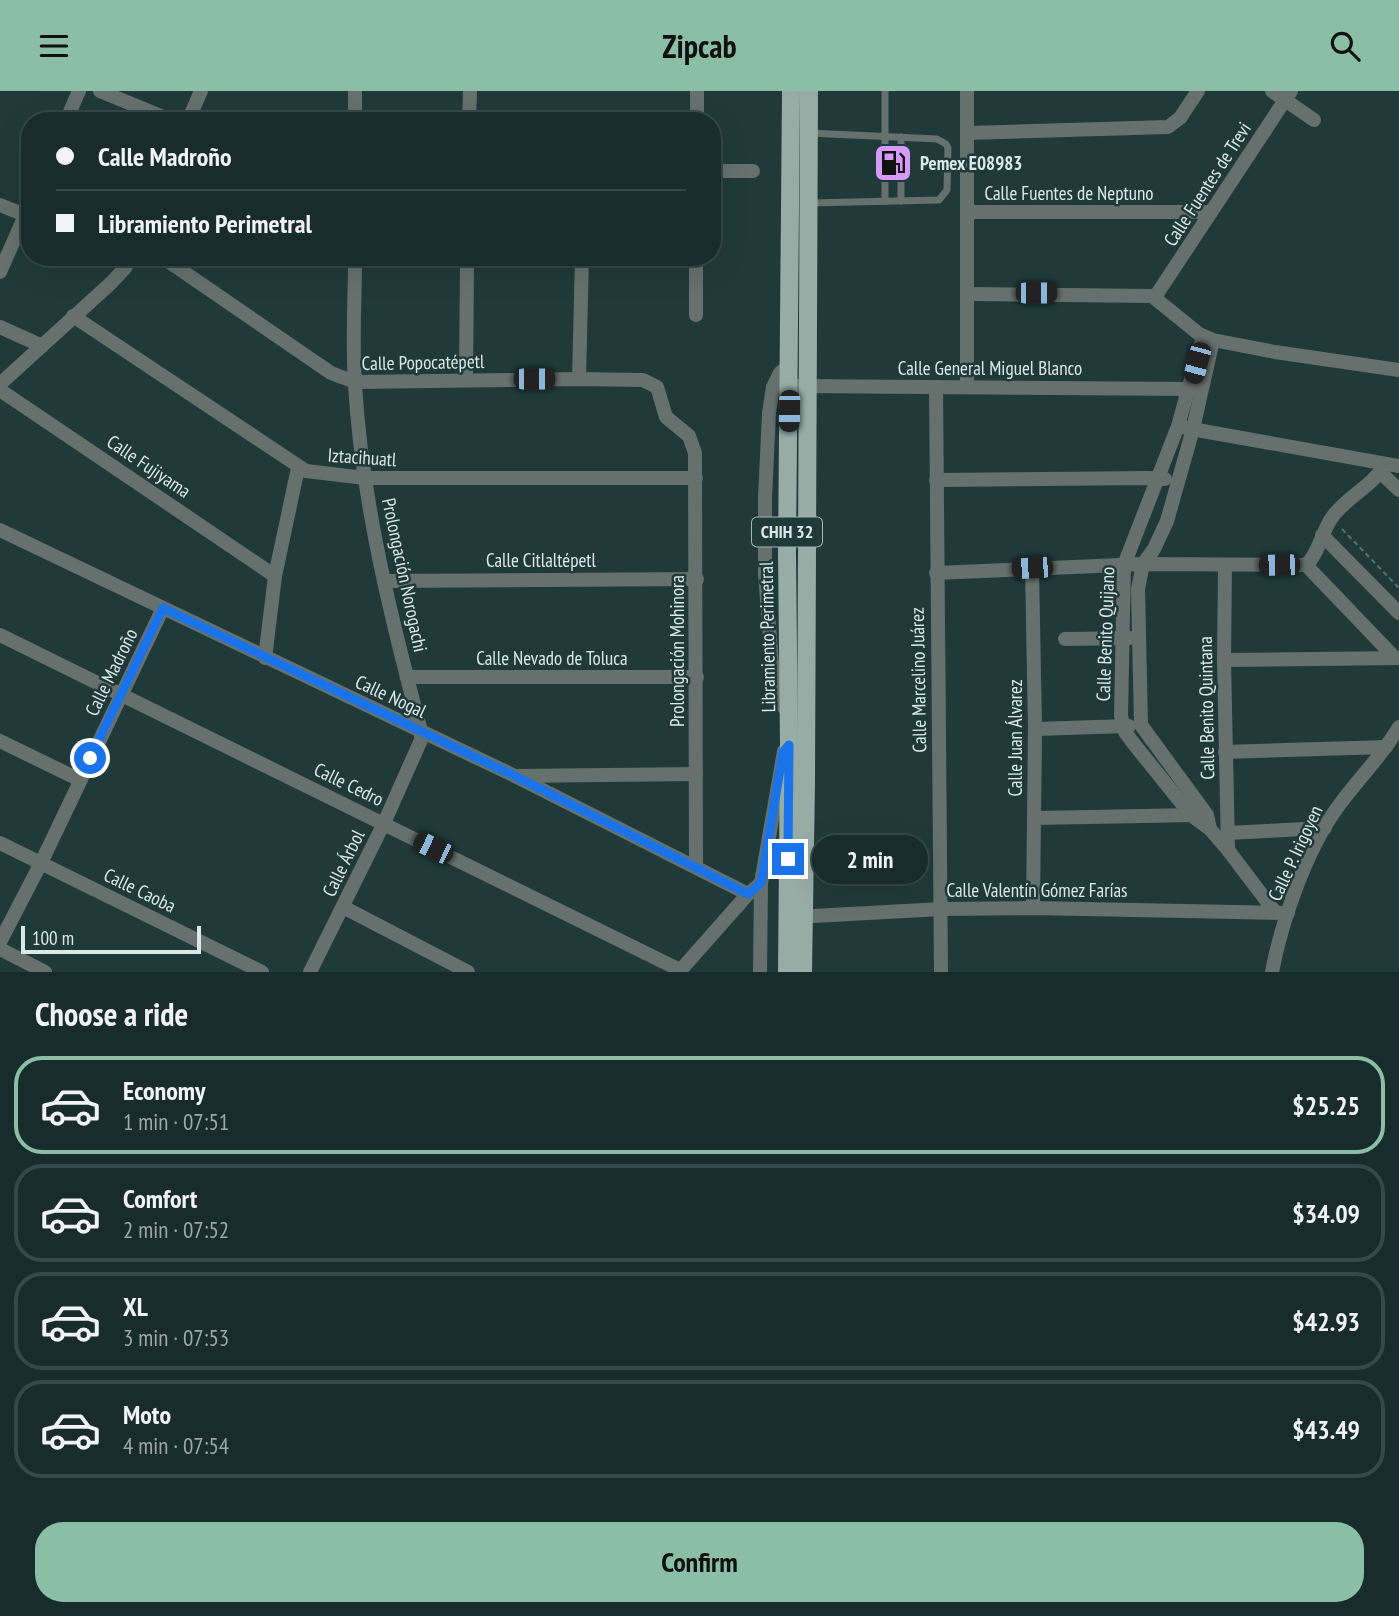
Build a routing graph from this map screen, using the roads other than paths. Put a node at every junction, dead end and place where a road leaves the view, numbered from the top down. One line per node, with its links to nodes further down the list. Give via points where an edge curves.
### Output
1 (79, 91): 14 (street)
2 (100, 91): 15 (street)
3 (201, 91): 16 (street)
4 (355, 91): 17 (street)
5 (470, 91): 18 (street)
6 (697, 91): 19 (street)
7 (790, 91): 49 (main road, Libramiento Perimetral / CHIH 32)
8 (809, 91): 21 (main road, Libramiento Perimetral / CHIH 32)
9 (885, 91): 23 (lane)
10 (967, 91): 22 (street)
11 (1198, 91): 22 (street, via 1174,124 1159,129)
12 (1272, 91): 13 (street)
13 (1288, 96): 20 (street); 33 (street, Calle Fuentes de Trevi)
14 (70, 112)
15 (151, 112)
16 (192, 112)
17 (355, 112)
18 (469, 112)
19 (697, 112)
20 (1314, 120)
21 (809, 133): 23 (lane); 29 (main road, Libramiento Perimetral / CHIH 32)
22 (968, 133): 32 (street)
23 (885, 136): 24 (lane); 27 (lane)
24 (901, 137): 28 (lane); 28 (lane, via 937,139 948,148 943,197)
25 (721, 171): 26 (street)
26 (753, 171)
27 (885, 201): 28 (lane); 29 (lane)
28 (901, 201)
29 (809, 203): 55 (main road, Libramiento Perimetral / CHIH 32)
30 (0, 205): 31 (street)
31 (21, 210)
32 (968, 212): 33 (street, Calle Fuentes de Neptuno); 42 (street)
33 (1211, 212): 43 (street, Calle Fuentes de Trevi)
34 (21, 227): 41 (street)
35 (125, 266): 45 (street)
36 (175, 266): 53 (street, Calle Popocatépetl, via 331,373)
37 (355, 266): 53 (street, Prolongación Norogachi)
38 (467, 266): 52 (street)
39 (582, 266): 51 (street)
40 (696, 266): 44 (street)
41 (0, 272)
42 (969, 294): 43 (street); 56 (street)
43 (1155, 297): 47 (street)
44 (696, 315)
45 (73, 316): 48 (street); 62 (street, Iztacihuatl)
46 (0, 327): 48 (street)
47 (1208, 338): 50 (street); 58 (street, Calle Benito Quijano); 60 (street, Calle Benito Quijano)
48 (42, 346): 54 (street)
49 (789, 365): 55 (main road, Libramiento Perimetral / CHIH 32); 93 (street, via 773,387 765,498 772,663 776,690)
50 (1399, 370)
51 (579, 379): 52 (street, Calle Popocatépetl); 61 (street, Calle Popocatépetl, via 650,382 659,391 666,418)
52 (466, 380): 53 (street, Calle Popocatépetl)
53 (355, 383): 64 (street, Prolongación Norogachi)
54 (0, 384)
55 (798, 386): 57 (street, Calle General Miguel Blanco); 93 (main road, Libramiento Perimetral / CHIH 32, via 787,540); 122 (main road, Libramiento Perimetral / CHIH 32)
56 (968, 386): 57 (street, Calle General Miguel Blanco); 58 (street, Calle General Miguel Blanco)
57 (936, 387): 67 (street, Calle Marcelino Juárez)
58 (1190, 389): 60 (street, Calle Benito Quijano)
59 (0, 390): 78 (street, Calle Fujiyama)
60 (1186, 428): 63 (street); 66 (street, Calle Benito Quijano); 68 (street, Calle Benito Quijano)
61 (690, 436): 65 (street, Prolongación Mohinora)
62 (298, 468): 64 (street, Iztacihuatl); 78 (street)
63 (1388, 468): 69 (street); 71 (street, via 1331,519)
64 (365, 478): 65 (street, Iztacihuatl); 80 (street, Prolongación Norogachi)
65 (696, 478): 79 (street, Prolongación Mohinora)
66 (1159, 479): 67 (street); 68 (street); 73 (street, Calle Benito Quijano)
67 (936, 480): 77 (street, Calle Marcelino Juárez)
68 (1179, 481): 72 (street, Calle Benito Quijano, via 1161,536)
69 (1399, 490)
70 (0, 530): 81 (street, Calle Nogal)
71 (1322, 535): 75 (street); 82 (street)
72 (1143, 564): 73 (street); 74 (street); 85 (street, Calle Benito Quijano, via 1138,589)
73 (1124, 565): 76 (street); 84 (street, Calle Benito Quijano)
74 (1225, 565): 75 (street); 89 (street, Calle Benito Quintana)
75 (1306, 565): 88 (street)
76 (1032, 568): 77 (street); 97 (street, Calle Juan Álvarez)
77 (936, 573): 120 (street, Calle Marcelino Juárez)
78 (275, 576): 87 (street)
79 (697, 579): 80 (street, Calle Citlaltépetl); 91 (street, Prolongación Mohinora)
80 (385, 581): 90 (street, Prolongación Norogachi)
81 (163, 608): 87 (street, Calle Nogal); 92 (street, Calle Madroño)
82 (1399, 613)
83 (0, 635): 92 (street, Calle Cedro)
84 (1122, 638): 85 (street); 86 (street); 95 (street, Calle Benito Quijano)
85 (1139, 638): 94 (street, Calle Benito Quijano)
86 (1065, 639)
87 (265, 658): 98 (street, Calle Nogal)
88 (1397, 658): 89 (street)
89 (1224, 660): 102 (street, Calle Benito Quintana)
90 (407, 677): 91 (street, Calle Nevado de Toluca); 98 (street, Prolongación Norogachi)
91 (697, 677): 103 (street, Prolongación Mohinora)
92 (121, 694): 105 (street, Calle Madroño); 109 (street, Calle Cedro)
93 (789, 713): 100 (main road, Libramiento Perimetral / CHIH 32)
94 (1141, 725): 95 (street); 108 (street)
95 (1123, 726): 97 (street); 106 (street, Calle Benito Quijano)
96 (1399, 727): 101 (street, Calle P. Irigoyen)
97 (1034, 729): 107 (street, Calle Juan Álvarez)
98 (421, 731): 104 (street, Calle Nogal); 109 (street, Calle Árbol, via 418,751)
99 (0, 741): 105 (street)
100 (789, 745): 116 (street, via 783,752); 122 (main road, Libramiento Perimetral / CHIH 32)
101 (1386, 747): 102 (street); 110 (street, Calle P. Irigoyen)
102 (1225, 751): 111 (street, Calle Benito Quintana)
103 (696, 774): 104 (street); 115 (street, Prolongación Mohinora)
104 (515, 776): 115 (street, Calle Nogal)
105 (80, 780): 114 (street, Calle Madroño)
106 (1191, 815): 107 (street); 108 (street)
107 (1034, 818): 119 (street, Calle Juan Álvarez)
108 (1208, 822): 113 (street)
109 (384, 823): 118 (street, Calle Árbol); 125 (street, Calle Cedro)
110 (1325, 828): 111 (street); 121 (street, Calle P. Irigoyen)
111 (1227, 833): 113 (street, Calle Benito Quintana)
112 (0, 843): 114 (street, Calle Caoba)
113 (1228, 850): 121 (street)
114 (41, 863): 123 (street, Calle Madroño); 127 (street, Calle Caoba)
115 (696, 867): 117 (street, Calle Nogal)
116 (761, 883): 117 (street); 130 (street)
117 (748, 894): 125 (street)
118 (342, 907): 128 (street, Calle Árbol); 129 (street)
119 (1033, 908): 120 (street, Calle Valentín Gómez Farías); 121 (street, Calle Valentín Gómez Farías)
120 (941, 909): 122 (street, Calle Valentín Gómez Farías); 133 (street, Calle Marcelino Juárez)
121 (1281, 912): 134 (street, Calle P. Irigoyen)
122 (795, 917): 131 (main road, Libramiento Perimetral / CHIH 32); 132 (main road, Libramiento Perimetral / CHIH 32)
123 (0, 942)
124 (0, 949): 126 (street)
125 (679, 971)
126 (46, 972)
127 (262, 972)
128 (310, 972)
129 (468, 972)
130 (760, 972)
131 (787, 972)
132 (803, 972)
133 (941, 972)
134 (1272, 972)

